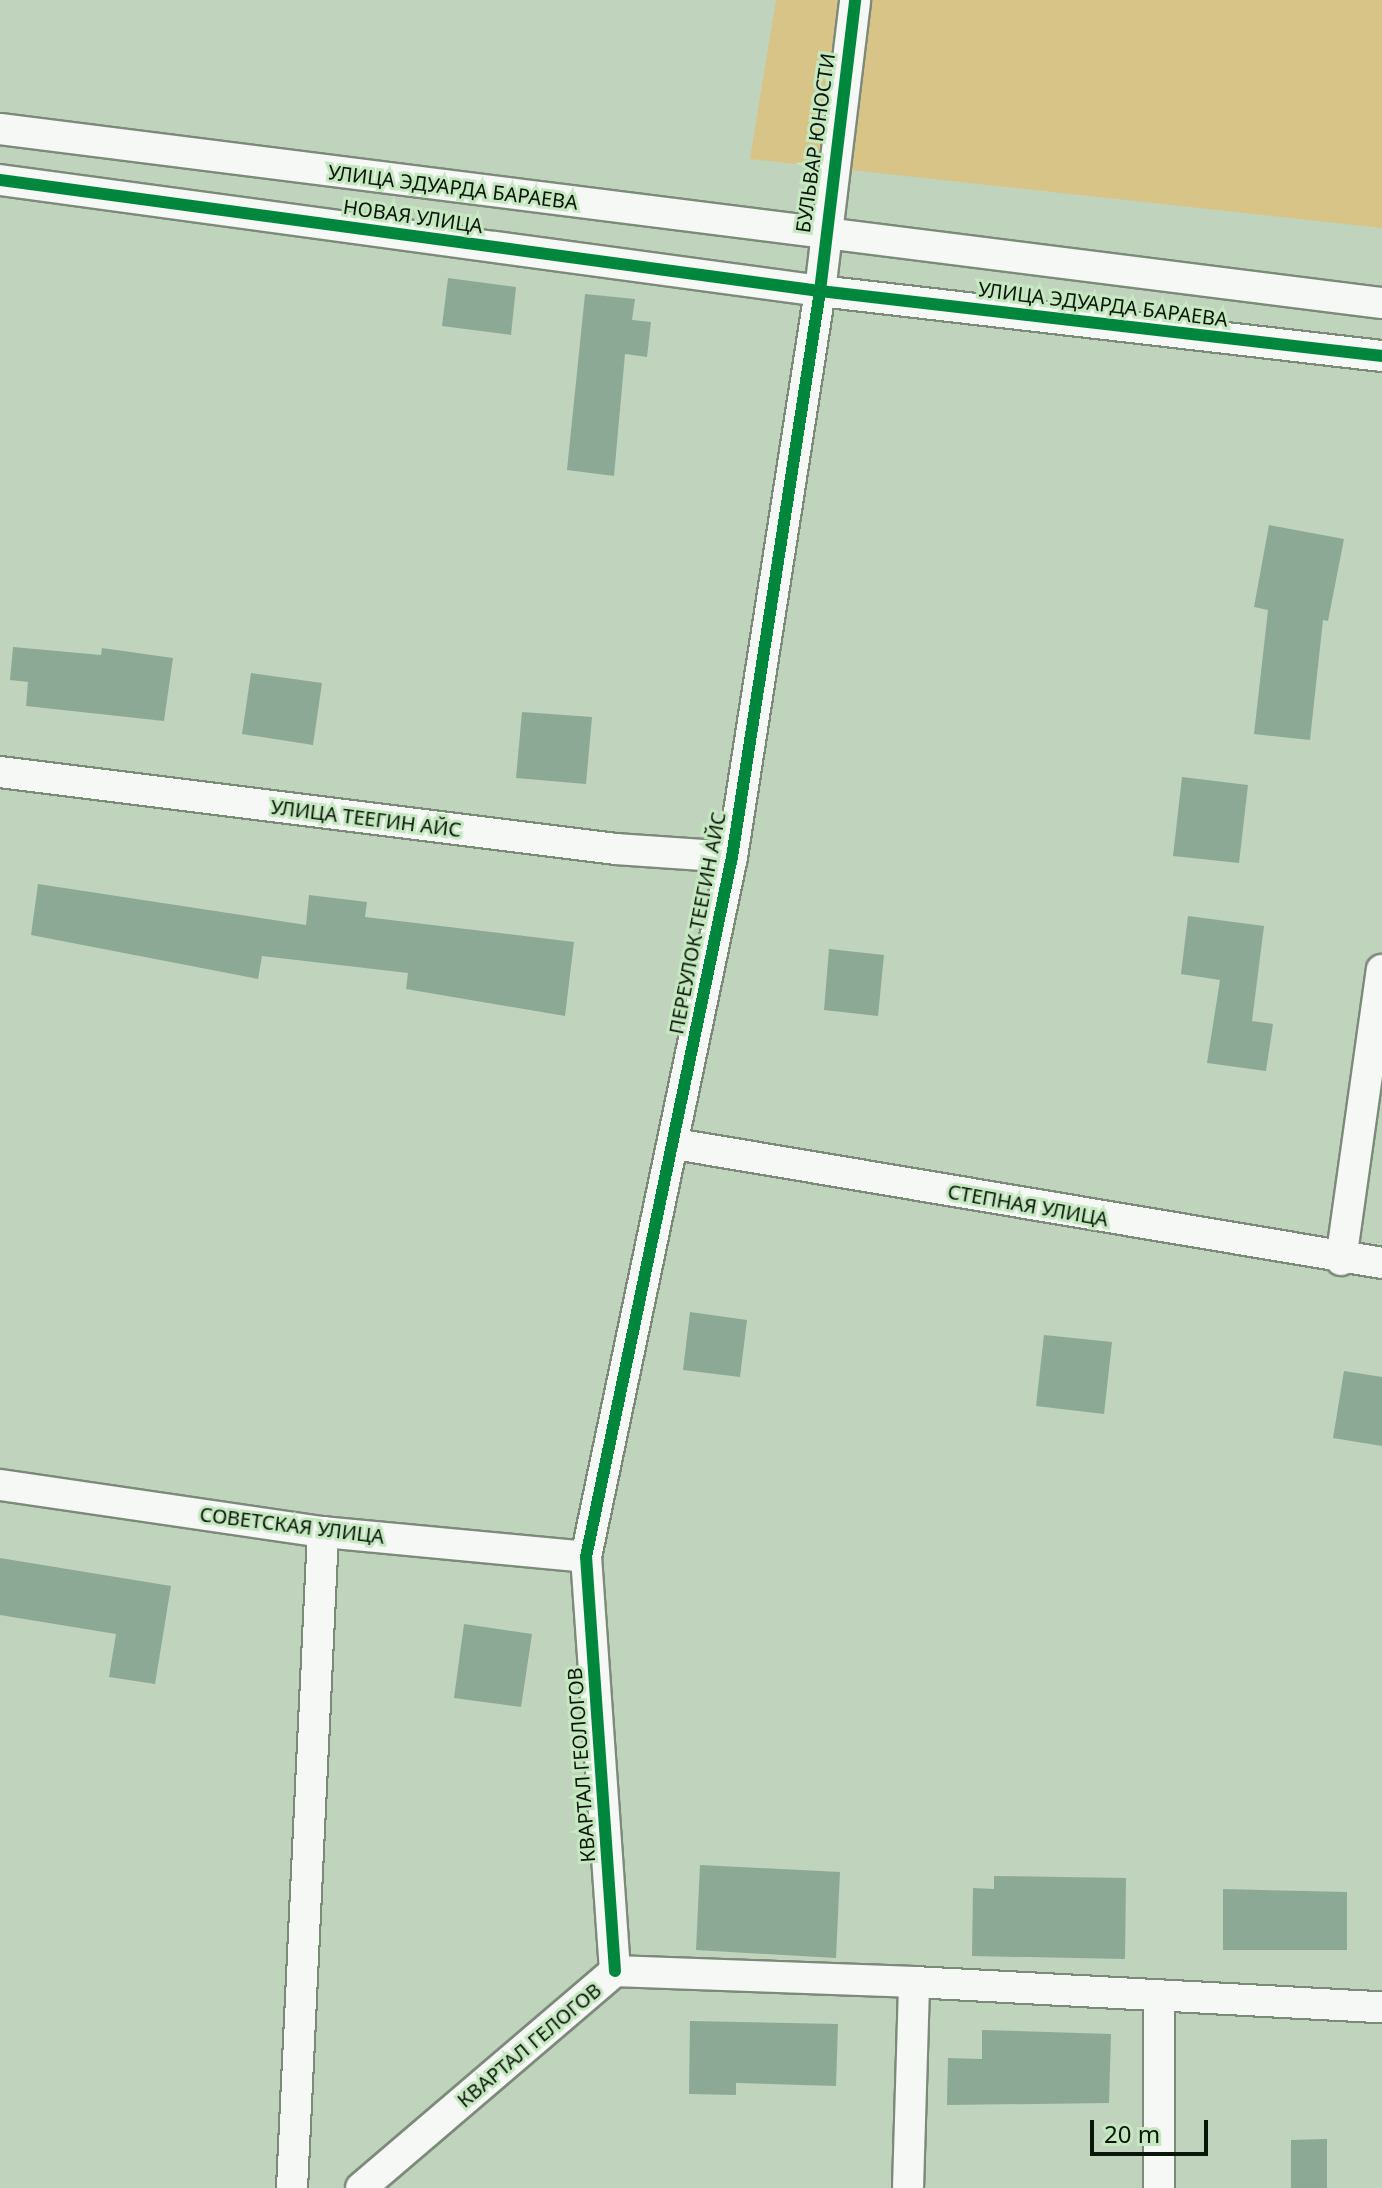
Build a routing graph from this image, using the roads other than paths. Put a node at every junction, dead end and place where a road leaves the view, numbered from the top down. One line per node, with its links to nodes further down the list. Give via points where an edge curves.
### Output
1 (855, 0): 4 (street, БУЛЬВАР ЮНОСТИ)
2 (0, 129): 4 (street, УЛИЦА ЭДУАРДА БАРАЕВА)
3 (0, 180): 5 (street, НОВАЯ УЛИЦА)
4 (822, 235): 5 (street, БУЛЬВАР ЮНОСТИ); 6 (street, УЛИЦА ЭДУАРДА БАРАЕВА)
5 (820, 291): 7 (street, УЛИЦА ЭДУАРДА БАРАЕВА); 9 (street, ПЕРЕУЛОК ТЕЕГИН АЙС)
6 (1382, 303)
7 (1382, 356)
8 (0, 772): 9 (street, УЛИЦА ТЕЕГИН АЙС, via 600,847)
9 (732, 857): 11 (street, ПЕРЕУЛОК ТЕЕГИН АЙС)
10 (1382, 970): 12 (street)
11 (675, 1144): 12 (street, СТЕПНАЯ УЛИЦА); 16 (street, ПЕРЕУЛОК ТЕЕГИН АЙС)
12 (1341, 1260): 13 (street, СТЕПНАЯ УЛИЦА)
13 (1382, 1263)
14 (0, 1485): 15 (street, СОВЕТСКАЯ УЛИЦА)
15 (323, 1532): 16 (street, СОВЕТСКАЯ УЛИЦА); 21 (street)
16 (586, 1557): 17 (street, КВАРТАЛ ГЕОЛОГОВ)
17 (615, 1971): 18 (street, КВАРТАЛ ГЕЛОГОВ); 22 (street, КВАРТАЛ ГЕЛОГОВ)
18 (914, 1982): 19 (street); 23 (street)
19 (1159, 1998): 20 (street); 24 (street)
20 (1382, 2007)
21 (292, 2188)
22 (361, 2188)
23 (908, 2188)
24 (1159, 2188)

